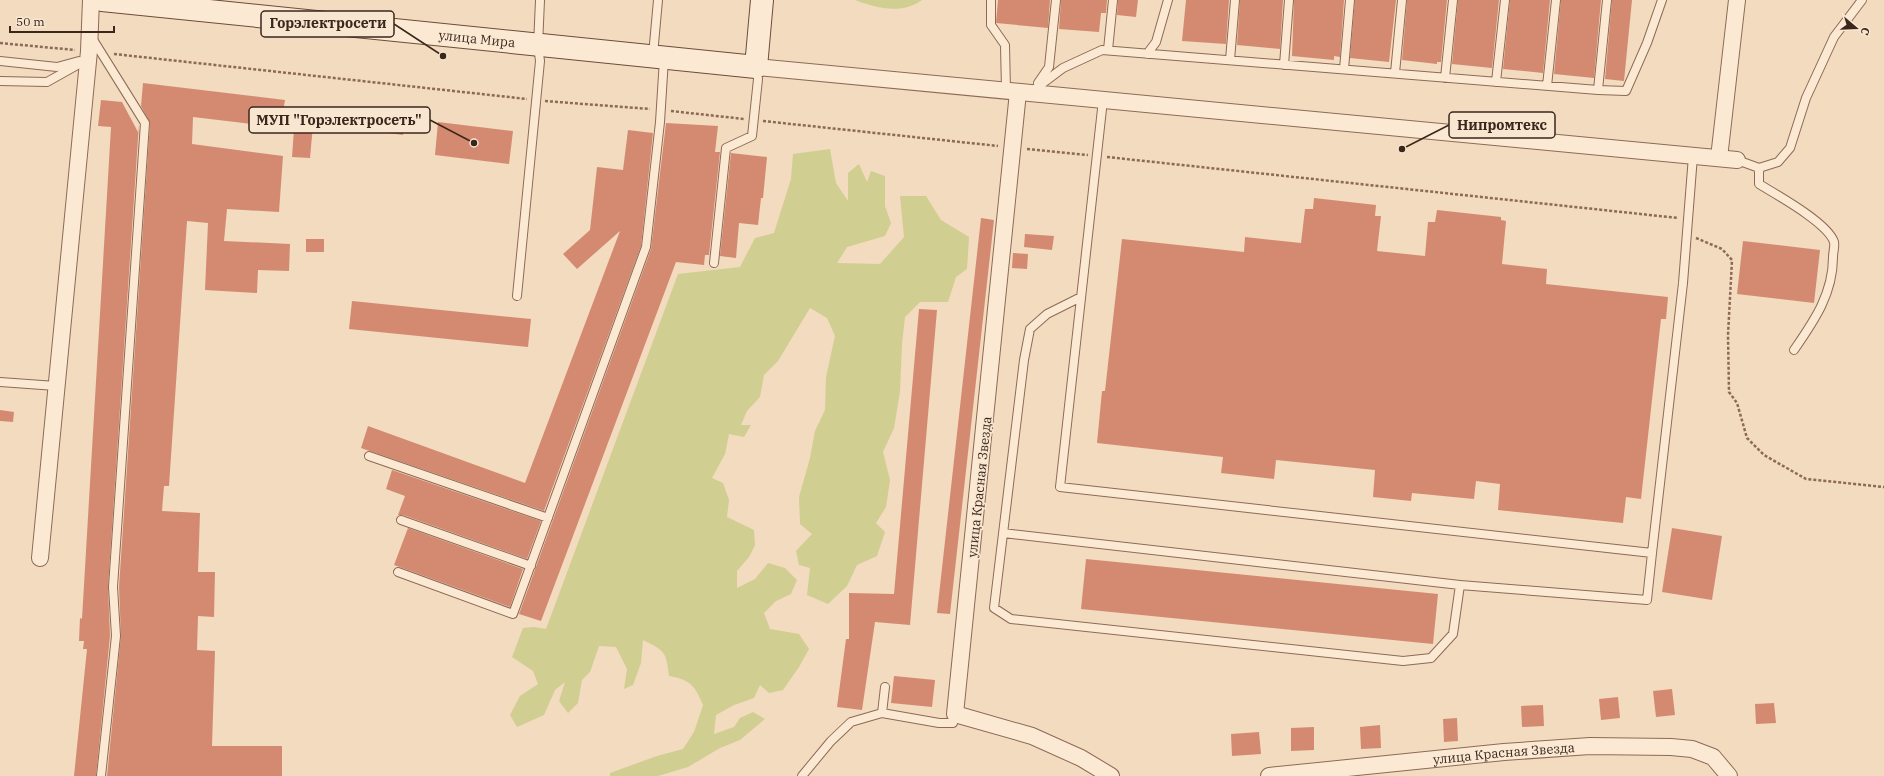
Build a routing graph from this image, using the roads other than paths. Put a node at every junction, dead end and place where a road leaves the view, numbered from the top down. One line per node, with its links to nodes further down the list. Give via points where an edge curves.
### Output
1 (91, 0): 22 (street)
2 (102, 0): 21 (main road, улица Мира, via 239,10)
3 (540, 0): 21 (lane)
4 (658, 0): 25 (lane)
5 (762, 0): 29 (main road)
6 (991, 0): 37 (lane, via 991,25 1005,45)
7 (1056, 0): 37 (lane, via 1050,67)
8 (1113, 0): 23 (lane)
9 (1168, 0): 24 (lane, via 1156,42)
10 (1235, 0): 26 (lane)
11 (1289, 0): 28 (lane)
12 (1350, 0): 30 (lane)
13 (1402, 0): 31 (lane)
14 (1453, 0): 32 (lane)
15 (1505, 0): 34 (lane)
16 (1556, 0): 35 (lane)
17 (1607, 0): 36 (lane)
18 (1662, 0): 36 (lane, via 1626,91)
19 (1737, 0): 40 (street)
20 (1862, 0): 42 (lane, via 1834,37 1806,98 1790,148 1778,162)
21 (538, 46): 25 (main road, улица Мира); 44 (lane, via 540,61)
22 (92, 50): 27 (lane, via 57,67); 33 (lane, via 48,82); 48 (street); 61 (lane, via 145,123 113,587 116,636)
23 (1108, 50): 24 (lane); 37 (lane, via 1102,50 1063,68)
24 (1147, 54): 26 (lane)
25 (659, 57): 29 (main road, улица Мира); 50 (lane, via 661,110 646,247)
26 (1230, 60): 28 (lane)
27 (0, 61)
28 (1284, 65): 30 (lane)
29 (756, 67): 37 (street); 43 (lane, via 758,79 752,136 726,148)
30 (1344, 69): 31 (lane)
31 (1395, 73): 32 (lane)
32 (1445, 78): 34 (lane)
33 (0, 81)
34 (1496, 82): 35 (lane)
35 (1547, 86): 36 (lane)
36 (1598, 90)
37 (1018, 92): 38 (street); 60 (street, улица Красная Звезда)
38 (1103, 100): 39 (street); 45 (lane)
39 (1693, 156): 40 (street); 53 (lane, via 1688,234)
40 (1719, 158): 41 (street)
41 (1737, 160): 42 (lane)
42 (1759, 168): 46 (lane, via 1759,184 1821,225 1834,241 1833,273 1825,299 1816,319)
43 (714, 263)
44 (517, 296)
45 (1081, 297): 52 (lane, via 1047,314 1030,329); 53 (lane, via 1060,487)
46 (1794, 350)
47 (0, 382): 48 (lane)
48 (56, 386): 54 (street)
49 (369, 456): 50 (lane)
50 (548, 518): 55 (lane)
51 (401, 520): 55 (lane)
52 (1003, 533): 57 (lane); 57 (lane, via 994,608 1011,619 1019,620 1403,661 1431,658 1453,634)
53 (1652, 553): 57 (lane, via 1647,600)
54 (40, 558)
55 (531, 566): 56 (lane, via 513,614)
56 (398, 572)
57 (1460, 585)
58 (885, 687): 59 (lane)
59 (882, 713): 60 (lane, via 939,723 953,723); 62 (lane, via 851,722 830,741)
60 (956, 714): 63 (street, via 1032,736 1081,758)
61 (101, 776)
62 (802, 776)
63 (1110, 776)
64 (1279, 776): 65 (street, улица Красная Звезда, via 1504,752 1590,746 1692,749 1713,757)
65 (1729, 776)

